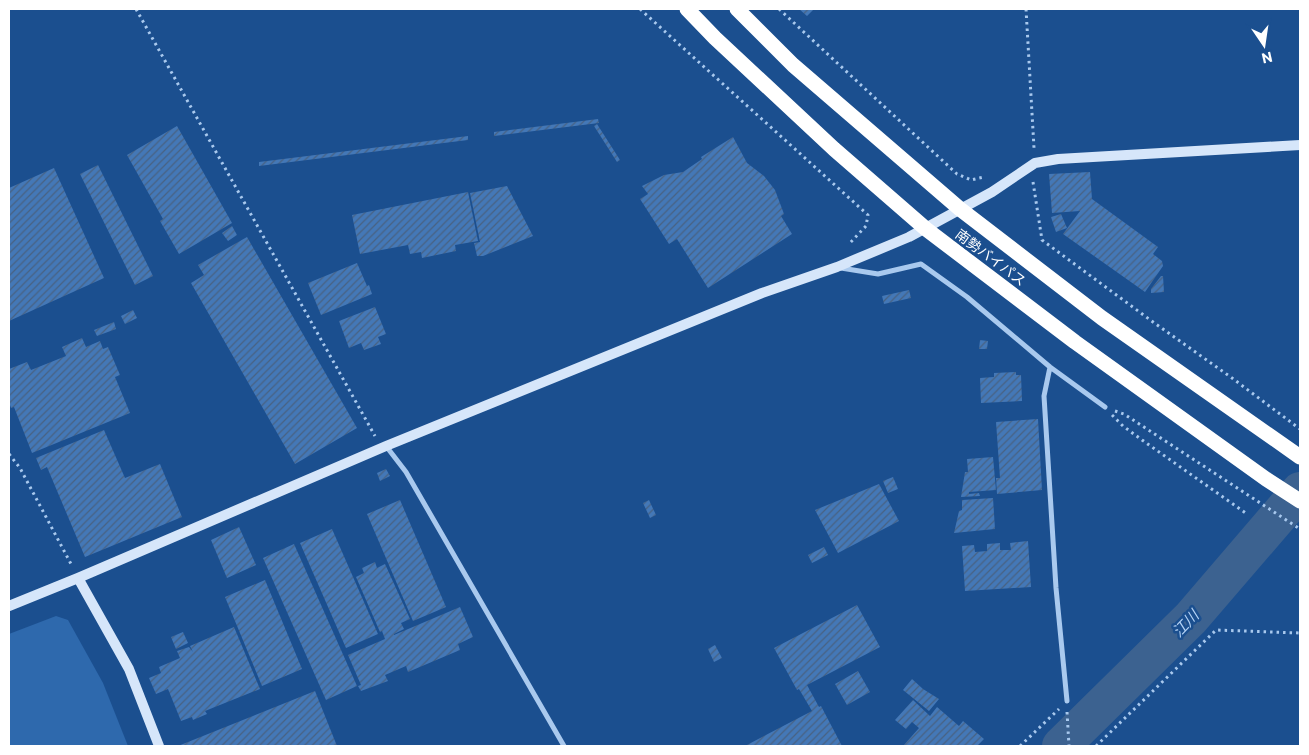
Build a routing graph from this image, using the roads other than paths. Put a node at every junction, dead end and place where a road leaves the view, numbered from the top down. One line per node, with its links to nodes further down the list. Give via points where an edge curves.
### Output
1 (687, 9): 5 (highway, 南勢バイパス, via 834,149)
2 (737, 9): 4 (highway, 南勢バイパス, via 793,65)
3 (1300, 145): 4 (street, via 1035,163)
4 (960, 209): 5 (street); 10 (highway, 南勢バイパス, via 1102,318)
5 (926, 229): 6 (street); 11 (highway, 南勢バイパス, via 1075,342)
6 (837, 267): 7 (street, via 878,274 921,264 967,297); 9 (street, via 762,293)
7 (1050, 367): 8 (street); 14 (street, via 1044,396)
8 (1105, 408)
9 (386, 446): 12 (street); 16 (street, via 406,472)
10 (1296, 454)
11 (1300, 501)
12 (78, 578): 13 (street); 15 (street, via 129,669)
13 (9, 606)
14 (1066, 702)
15 (159, 746)
16 (564, 746)

